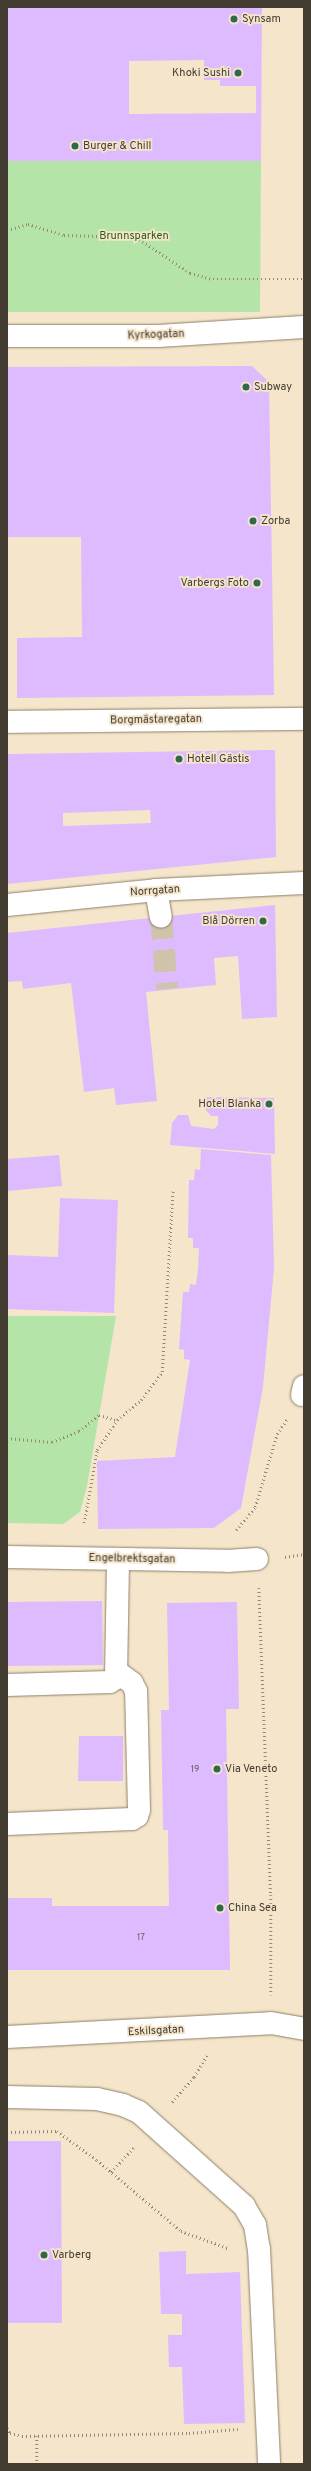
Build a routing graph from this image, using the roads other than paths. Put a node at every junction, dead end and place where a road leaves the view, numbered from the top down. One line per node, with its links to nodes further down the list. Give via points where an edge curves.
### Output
1 (304, 327): 2 (street, Kyrkogatan, via 158,336)
2 (7, 336)
3 (304, 719): 4 (street, Borgmästaregatan)
4 (7, 722)
5 (304, 883): 6 (street, Norrgatan)
6 (156, 890): 7 (street, Norrgatan); 8 (street)
7 (7, 905)
8 (161, 917)
9 (7, 1557): 10 (street, Engelbrektsgatan)
10 (118, 1559): 11 (street, Engelbrektsgatan); 12 (street)
11 (257, 1559)
12 (118, 1673): 13 (street, via 110,1682); 14 (street, via 132,1683 136,1691 139,1810 137,1816 132,1819)
13 (7, 1685)
14 (7, 1824)
15 (304, 2029): 16 (street, Eskilsgatan, via 271,2023)
16 (7, 2037)
17 (7, 2097): 18 (street, via 34,2100 97,2099 134,2110 244,2206 255,2225 259,2249)
18 (269, 2464)

